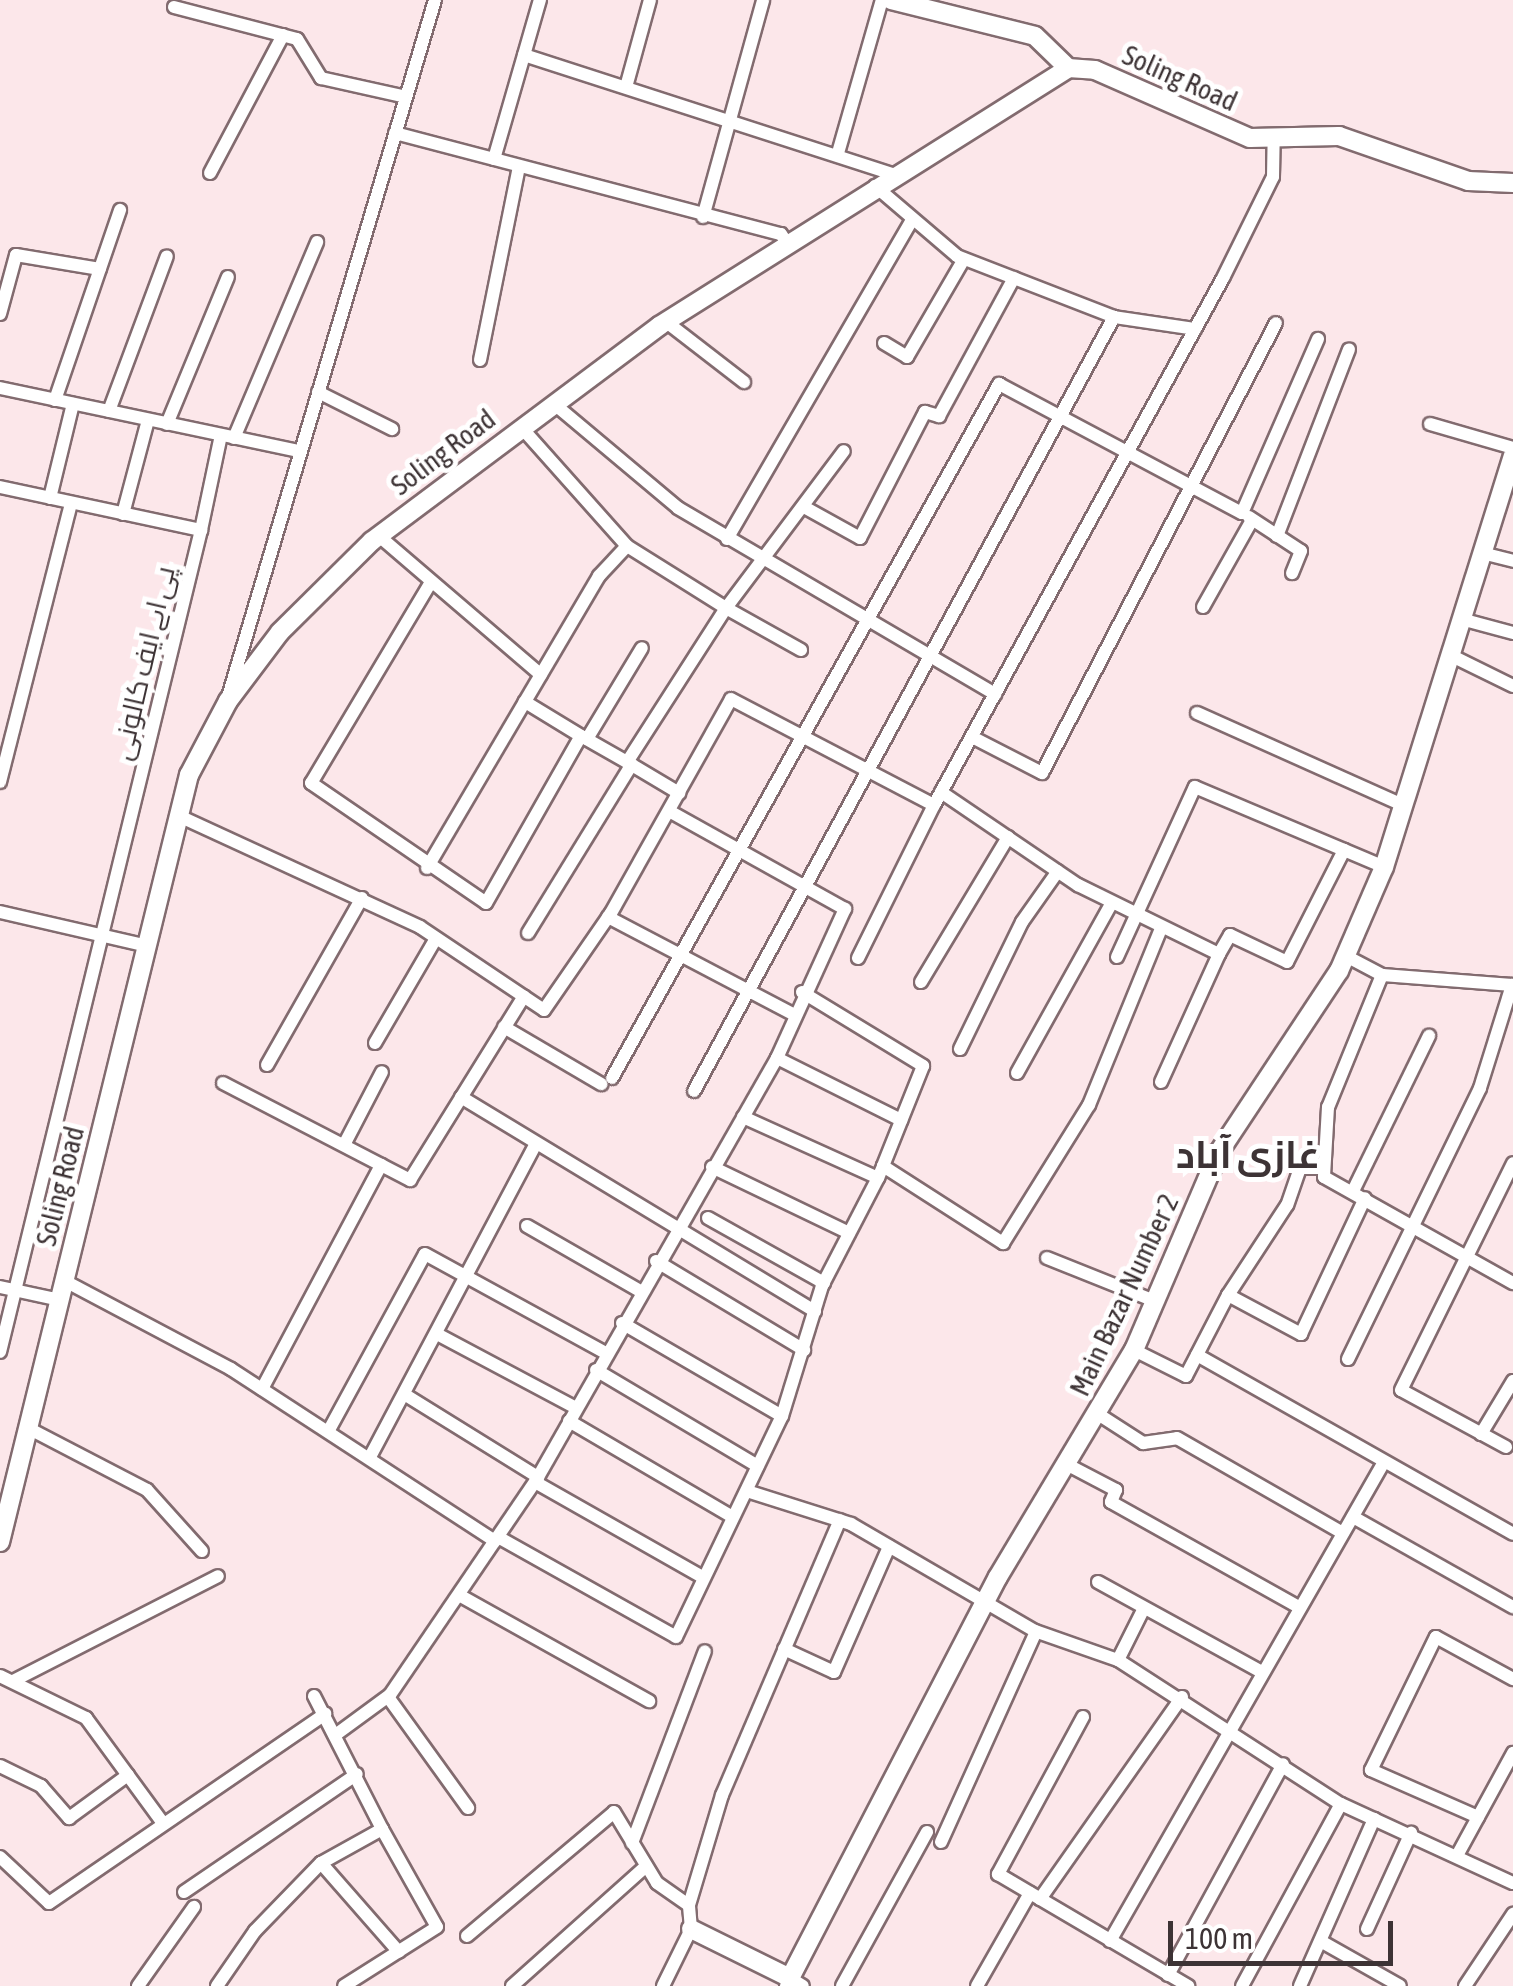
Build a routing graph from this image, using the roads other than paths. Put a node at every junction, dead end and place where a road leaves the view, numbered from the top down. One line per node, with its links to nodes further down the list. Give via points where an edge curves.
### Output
1 (435, 0): 12 (street)
2 (540, 0): 9 (street)
3 (650, 0): 11 (street)
4 (763, 0): 13 (street)
5 (882, 0): 16 (street)
6 (891, 0): 10 (street, via 1034,36)
7 (174, 7): 8 (street)
8 (283, 36): 12 (street, via 313,54 321,78); 19 (street)
9 (524, 55): 11 (street); 17 (street)
10 (1068, 68): 15 (street, Soling Road, via 1095,70 1242,136); 20 (street, Soling Road)
11 (626, 87): 13 (street)
12 (406, 96): 14 (street)
13 (731, 120): 16 (street); 24 (street)
14 (395, 134): 17 (street); 44 (street)
15 (1274, 138): 21 (street, Soling Road, via 1339,136 1418,167); 37 (street, via 1273,178)
16 (838, 154): 20 (street)
17 (494, 160): 18 (street)
18 (518, 171): 24 (street); 41 (street)
19 (210, 173)
20 (895, 175): 22 (street, Soling Road)
21 (1513, 183)
22 (876, 186): 25 (street); 27 (street, Soling Road)
23 (120, 210): 30 (street)
24 (703, 217): 27 (street, via 781,234)
25 (911, 222): 29 (street); 72 (street)
26 (318, 242): 55 (street, پی اے ایف کالونی)
27 (788, 246): 35 (street, Soling Road)
28 (167, 256): 48 (street)
29 (964, 258): 32 (street); 39 (street, via 907,357)
30 (100, 269): 33 (street, via 16,255); 45 (street)
31 (228, 277): 51 (street)
32 (1014, 278): 34 (street); 66 (street, via 940,416 926,412 860,538)
33 (0, 314)
34 (1114, 317): 37 (street); 49 (street)
35 (666, 321): 42 (street); 46 (street, Soling Road)
36 (1276, 322): 61 (street)
37 (1195, 329): 57 (street)
38 (1318, 339): 68 (street)
39 (884, 343)
40 (1349, 349): 71 (street)
41 (480, 360)
42 (744, 382)
43 (0, 388): 45 (street)
44 (318, 392): 54 (street); 58 (street)
45 (55, 400): 47 (street)
46 (553, 403): 53 (street, Soling Road); 72 (street)
47 (73, 404): 48 (street); 64 (street)
48 (109, 412): 50 (street)
49 (1058, 414): 57 (street); 82 (street, via 999,384); 87 (street)
50 (148, 420): 51 (street); 67 (street)
51 (167, 424): 55 (street)
52 (1430, 424): 56 (street)
53 (521, 427): 70 (street, Soling Road); 73 (street)
54 (392, 428)
55 (227, 436): 58 (street); 69 (street, پی اے ایف کالونی)
56 (1513, 448)
57 (1129, 450): 61 (street); 90 (street)
58 (300, 451): 91 (street)
59 (844, 451): 66 (street)
60 (1513, 456): 63 (street, Main Bazar Number 2)
61 (1190, 484): 68 (street); 95 (street, via 1042,773)
62 (0, 487): 64 (street)
63 (1508, 488): 74 (street, Main Bazar Number 2)
64 (50, 498): 65 (street)
65 (71, 503): 67 (street); 99 (street)
66 (804, 506): 75 (street)
67 (123, 514): 69 (street)
68 (1247, 516): 71 (street); 79 (street)
69 (201, 530): 119 (street, پی اے ایف کالونی)
70 (379, 536): 78 (street); 91 (street, Soling Road, via 280,632)
71 (1277, 536): 77 (street, via 1300,551)
72 (727, 539): 75 (street)
73 (627, 546): 80 (street); 88 (street)
74 (1482, 552): 76 (street); 81 (street, Main Bazar Number 2)
75 (763, 560): 80 (street); 82 (street)
76 (1513, 560)
77 (1292, 573)
78 (431, 582): 88 (street); 109 (street, via 311,783)
79 (1203, 607)
80 (726, 608): 85 (street); 97 (street)
81 (1461, 619): 83 (street); 86 (street, Main Bazar Number 2)
82 (870, 621): 87 (street); 96 (street)
83 (1513, 634)
84 (642, 648): 94 (street)
85 (801, 650)
86 (1450, 654): 89 (street); 102 (street, Main Bazar Number 2)
87 (930, 656): 90 (street); 98 (street)
88 (541, 675): 92 (street)
89 (1512, 681)
90 (995, 694): 95 (street)
91 (228, 701): 104 (street, Soling Road)
92 (525, 702): 94 (street); 109 (street)
93 (1197, 713): 102 (street)
94 (584, 737): 97 (street); 109 (street, via 486,903)
95 (972, 737): 101 (street)
96 (806, 738): 98 (street); 100 (street, via 732,699); 107 (street)
97 (630, 763): 100 (street); 118 (street)
98 (868, 771): 101 (street); 111 (street)
99 (0, 782)
100 (678, 793): 103 (street)
101 (938, 799): 105 (street); 126 (street)
102 (1403, 805): 108 (street, Main Bazar Number 2)
103 (668, 810): 107 (street); 115 (street)
104 (179, 816): 112 (street); 121 (street, Soling Road)
105 (1008, 837): 110 (street); 128 (street)
106 (1344, 850): 108 (street); 116 (street, via 1194,787); 122 (street, via 1287,962 1230,935)
107 (742, 851): 111 (street); 123 (street)
108 (1384, 866): 124 (street, Main Bazar Number 2)
109 (427, 868)
110 (1058, 871): 113 (street); 137 (street, via 1022,922)
111 (805, 886): 130 (street); 131 (street, via 845,908)
112 (362, 898): 120 (street); 139 (street)
113 (1111, 904): 116 (street); 141 (street)
114 (0, 912): 119 (street)
115 (608, 917): 123 (street); 132 (street, via 544,1010)
116 (1140, 920): 117 (street); 125 (street)
117 (1161, 929): 122 (street); 154 (street, via 1089,1106 1004,1242)
118 (528, 933)
119 (104, 936): 121 (street); 169 (street, پی اے ایف کالونی)
120 (436, 938): 132 (street); 136 (street)
121 (147, 946): 165 (street, Soling Road)
122 (1219, 954): 142 (street)
123 (682, 956): 130 (street); 134 (street, via 606,1081)
124 (1346, 956): 127 (street); 173 (street, Main Bazar Number 2, via 1219,1152)
125 (1117, 957)
126 (858, 958)
127 (1382, 975): 129 (street); 153 (street, via 1328,1107)
128 (921, 982)
129 (1512, 985): 157 (street, via 1480,1088)
130 (749, 990): 133 (street); 144 (street)
131 (802, 992): 133 (street); 147 (street, via 922,1066)
132 (524, 996): 134 (street)
133 (791, 1013): 138 (street)
134 (504, 1027): 145 (street)
135 (1429, 1036): 155 (street)
136 (375, 1043)
137 (960, 1050)
138 (777, 1058): 146 (street); 147 (street)
139 (267, 1065)
140 (382, 1072): 149 (street)
141 (1016, 1073)
142 (1161, 1082)
143 (223, 1083): 149 (street)
144 (694, 1090)
145 (461, 1097): 148 (street); 151 (street, via 410,1180)
146 (743, 1118): 152 (street); 154 (street)
147 (901, 1120): 154 (street)
148 (536, 1144): 159 (street); 164 (street)
149 (344, 1145): 151 (street)
150 (1513, 1163): 161 (street)
151 (382, 1165): 185 (street)
152 (712, 1168): 159 (street); 160 (street)
153 (1324, 1168): 155 (street); 171 (street, via 1300,1168 1288,1205)
154 (880, 1172): 160 (street)
155 (1359, 1195): 157 (street); 171 (street, via 1300,1334)
156 (708, 1218): 166 (street)
157 (1412, 1222): 161 (street); 182 (street)
158 (527, 1226): 170 (street)
159 (674, 1228): 163 (street); 174 (street)
160 (849, 1234): 166 (street)
161 (1468, 1254): 167 (street); 193 (street, via 1401,1390)
162 (1047, 1258): 173 (street)
163 (656, 1261): 170 (street); 177 (street)
164 (468, 1277): 176 (street); 180 (street); 192 (street, via 425,1254)
165 (65, 1281): 172 (street, Soling Road); 185 (street)
166 (824, 1283): 174 (street)
167 (1513, 1283)
168 (0, 1287): 169 (street)
169 (15, 1291): 172 (street); 179 (street, پی اے ایف کالونی)
170 (640, 1291): 175 (street)
171 (1228, 1294): 181 (street)
172 (60, 1300): 191 (street, Soling Road)
173 (1157, 1302): 178 (street, Main Bazar Number 2)
174 (815, 1311): 177 (street)
175 (622, 1323): 180 (street); 189 (street)
176 (437, 1334): 186 (street); 187 (street)
177 (804, 1350): 189 (street)
178 (1134, 1350): 181 (street, via 1186,1376); 188 (street, Main Bazar Number 2)
179 (0, 1352)
180 (606, 1353): 183 (street)
181 (1197, 1355): 196 (street)
182 (1348, 1359)
183 (596, 1370): 187 (street); 197 (street)
184 (1513, 1381): 193 (street)
185 (262, 1389): 192 (street)
186 (404, 1394): 195 (street); 199 (street)
187 (576, 1408): 190 (street)
188 (1098, 1414): 198 (street, Main Bazar Number 2); 204 (street, via 1144,1443 1177,1438)
189 (782, 1416): 197 (street)
190 (569, 1421): 199 (street); 201 (street)
191 (28, 1428): 207 (street, Soling Road); 209 (street, via 146,1490)
192 (329, 1430): 195 (street)
193 (1481, 1434): 194 (street)
194 (1506, 1447)
195 (370, 1457): 206 (street)
196 (1384, 1462): 202 (street); 205 (street)
197 (758, 1466): 200 (street)
198 (1070, 1466): 214 (street, Main Bazar Number 2); 215 (street, via 1116,1490 1110,1502)
199 (536, 1480): 206 (street); 211 (street)
200 (747, 1490): 201 (street); 203 (street)
201 (732, 1516): 211 (street)
202 (1353, 1517): 204 (street); 216 (street)
203 (840, 1520): 208 (street); 219 (street)
204 (1343, 1533): 215 (street)
205 (1513, 1534)
206 (497, 1539): 211 (street, via 676,1638); 213 (street)
207 (0, 1542)
208 (889, 1547): 214 (street); 219 (street, via 834,1672)
209 (202, 1551)
210 (218, 1576): 223 (street)
211 (702, 1577)
212 (1098, 1582): 217 (street)
213 (458, 1595): 226 (street); 228 (street)
214 (984, 1605): 218 (street); 265 (street, Main Bazar Number 2)
215 (1299, 1606): 222 (street)
216 (1513, 1607)
217 (1144, 1608): 221 (street); 222 (street)
218 (1036, 1632): 221 (street); 246 (street)
219 (784, 1650): 255 (street)
220 (705, 1651): 247 (street)
221 (1118, 1660): 227 (street)
222 (1260, 1671): 231 (street)
223 (6, 1678): 237 (street, via 86,1718)
224 (1513, 1680): 240 (street, via 1436,1636 1372,1770)
225 (314, 1696): 229 (street)
226 (388, 1697): 232 (street); 239 (street)
227 (1182, 1697): 231 (street); 254 (street)
228 (649, 1701)
229 (325, 1714): 232 (street); 242 (street)
230 (1083, 1716): 254 (street, via 998,1874)
231 (1230, 1727): 234 (street); 261 (street)
232 (338, 1733): 236 (street)
233 (1513, 1752): 240 (street)
234 (1283, 1764): 238 (street); 264 (street)
235 (0, 1766): 237 (street, via 41,1786 69,1818)
236 (356, 1774): 243 (street); 253 (street)
237 (128, 1775): 242 (street)
238 (1341, 1804): 241 (street); 274 (street)
239 (468, 1808)
240 (1478, 1817): 248 (street)
241 (1374, 1819): 245 (street); 262 (street)
242 (162, 1822): 249 (street, via 50,1903)
243 (382, 1829): 250 (street); 263 (street, via 438,1927)
244 (927, 1832): 271 (street)
245 (1411, 1833): 248 (street); 259 (street)
246 (941, 1842)
247 (632, 1843): 251 (street); 260 (street, via 614,1812)
248 (1460, 1852): 252 (street)
249 (0, 1858)
250 (321, 1863): 263 (street); 268 (street, via 254,1930)
251 (646, 1866): 255 (street); 270 (street)
252 (1513, 1883)
253 (184, 1892)
254 (1035, 1896): 261 (street); 272 (street)
255 (688, 1905): 258 (street)
256 (194, 1907): 267 (street)
257 (1513, 1914): 277 (street)
258 (692, 1929): 265 (street, Main Bazar Number 2); 266 (street)
259 (1367, 1929)
260 (467, 1936)
261 (1110, 1941): 264 (street)
262 (1324, 1942): 275 (street); 276 (street)
263 (399, 1952): 269 (street)
264 (1168, 1975): 273 (street)
265 (793, 1983)
266 (667, 1985)
267 (138, 1986)
268 (217, 1986)
269 (344, 1986)
270 (512, 1986)
271 (842, 1986)
272 (976, 1986)
273 (1188, 1986)
274 (1242, 1986)
275 (1300, 1986)
276 (1400, 1986)
277 (1465, 1986)

